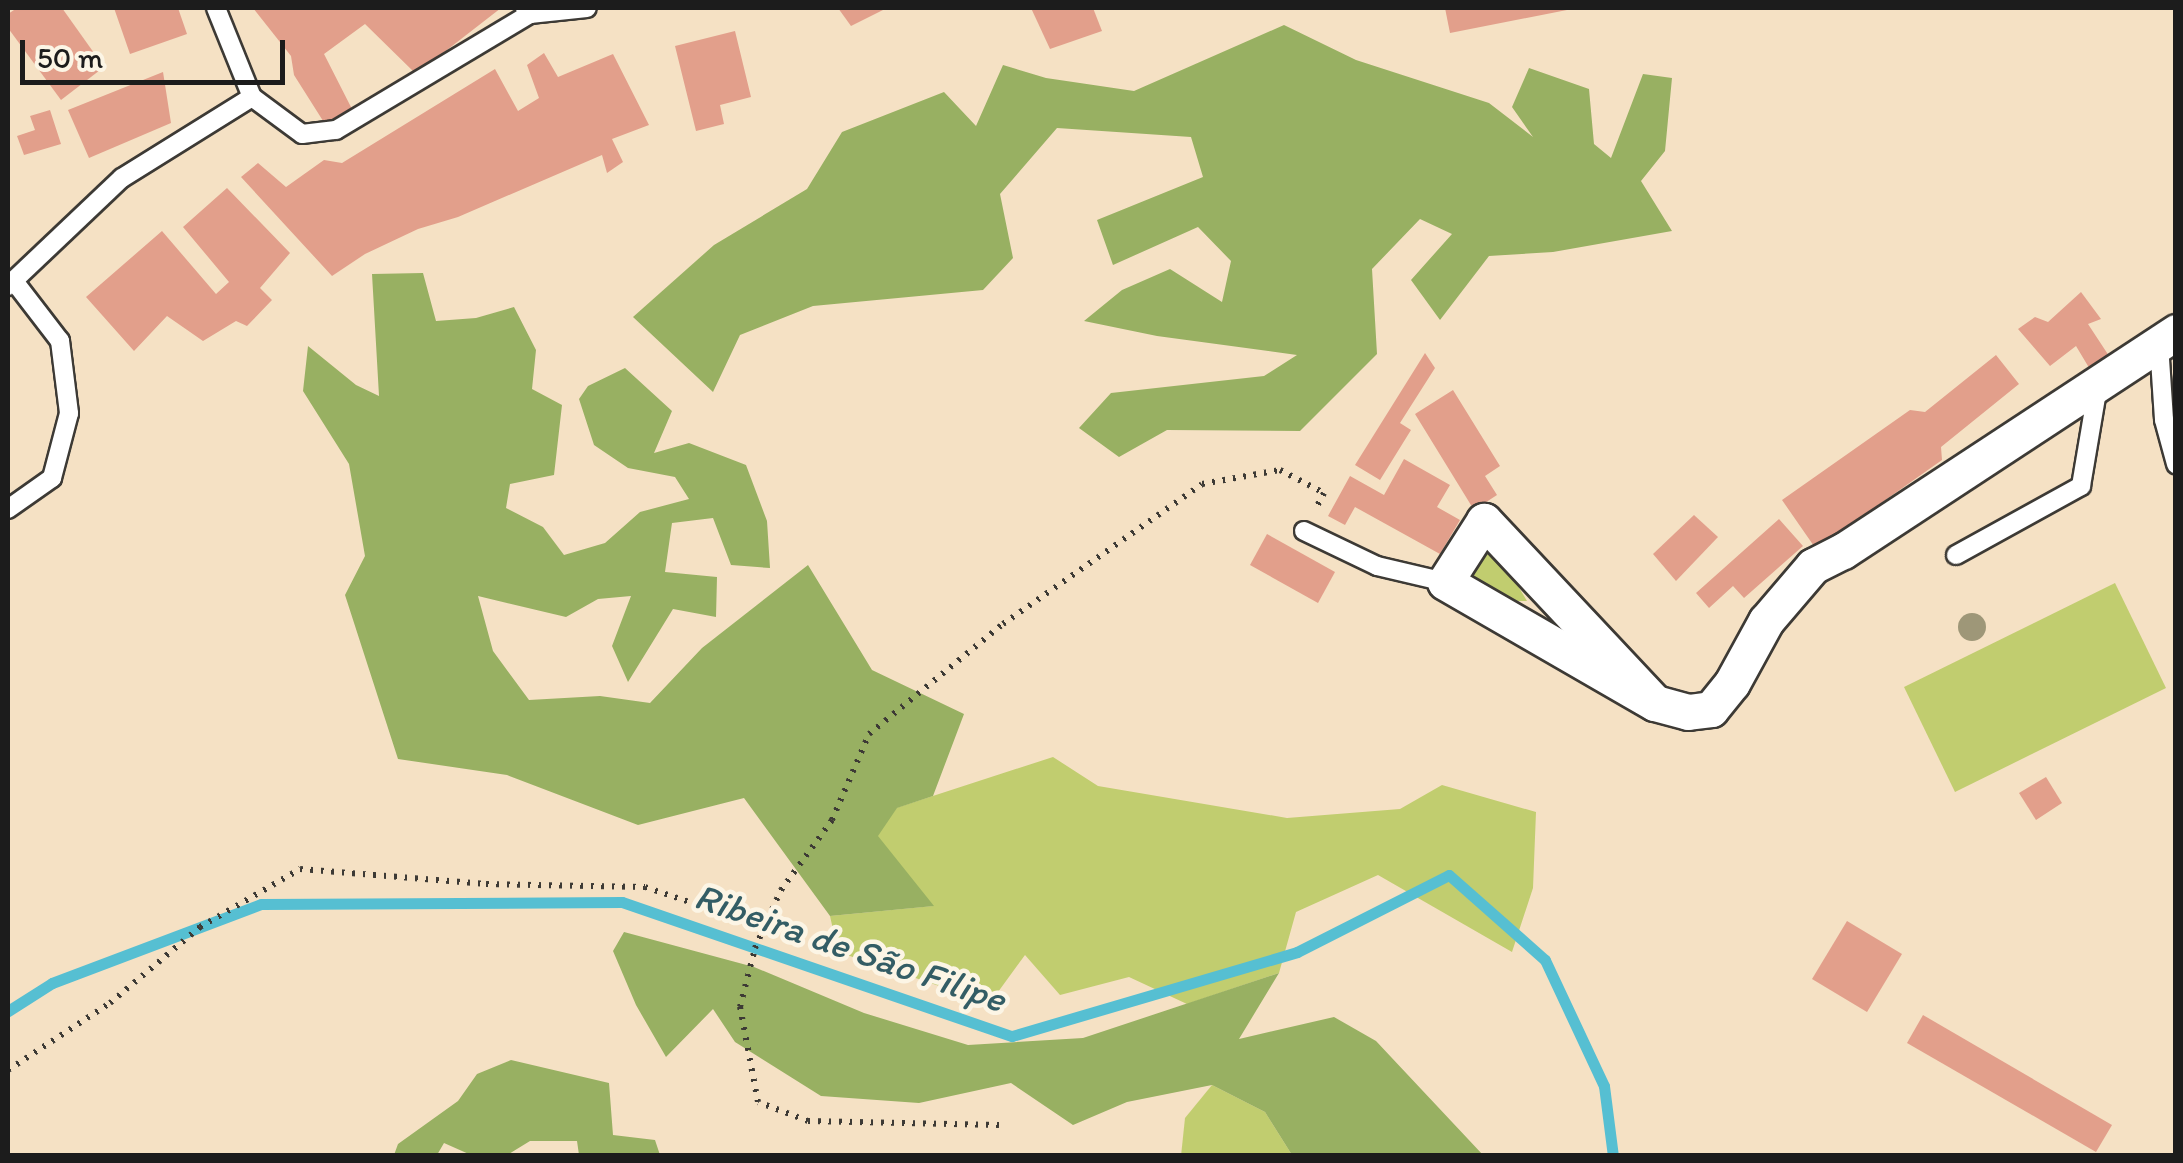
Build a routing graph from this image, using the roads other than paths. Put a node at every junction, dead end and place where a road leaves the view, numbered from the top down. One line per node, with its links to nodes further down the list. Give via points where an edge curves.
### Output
1 (216, 8): 4 (lane)
2 (587, 8): 3 (lane)
3 (527, 10): 4 (lane, via 336,130 302,134)
4 (252, 97): 5 (lane, via 122,178)
5 (11, 284): 9 (lane, via 60,342 68,413 52,478)
6 (2167, 338): 7 (street); 8 (lane, via 2164,420)
7 (2098, 385): 11 (lane, via 2081,486); 13 (street, via 1812,566 1766,621 1711,709 1688,712)
8 (2176, 464)
9 (8, 509)
10 (1304, 531): 12 (lane, via 1377,566)
11 (1956, 555)
12 (1445, 582): 13 (street); 13 (street, via 1484,521)
13 (1655, 703)

